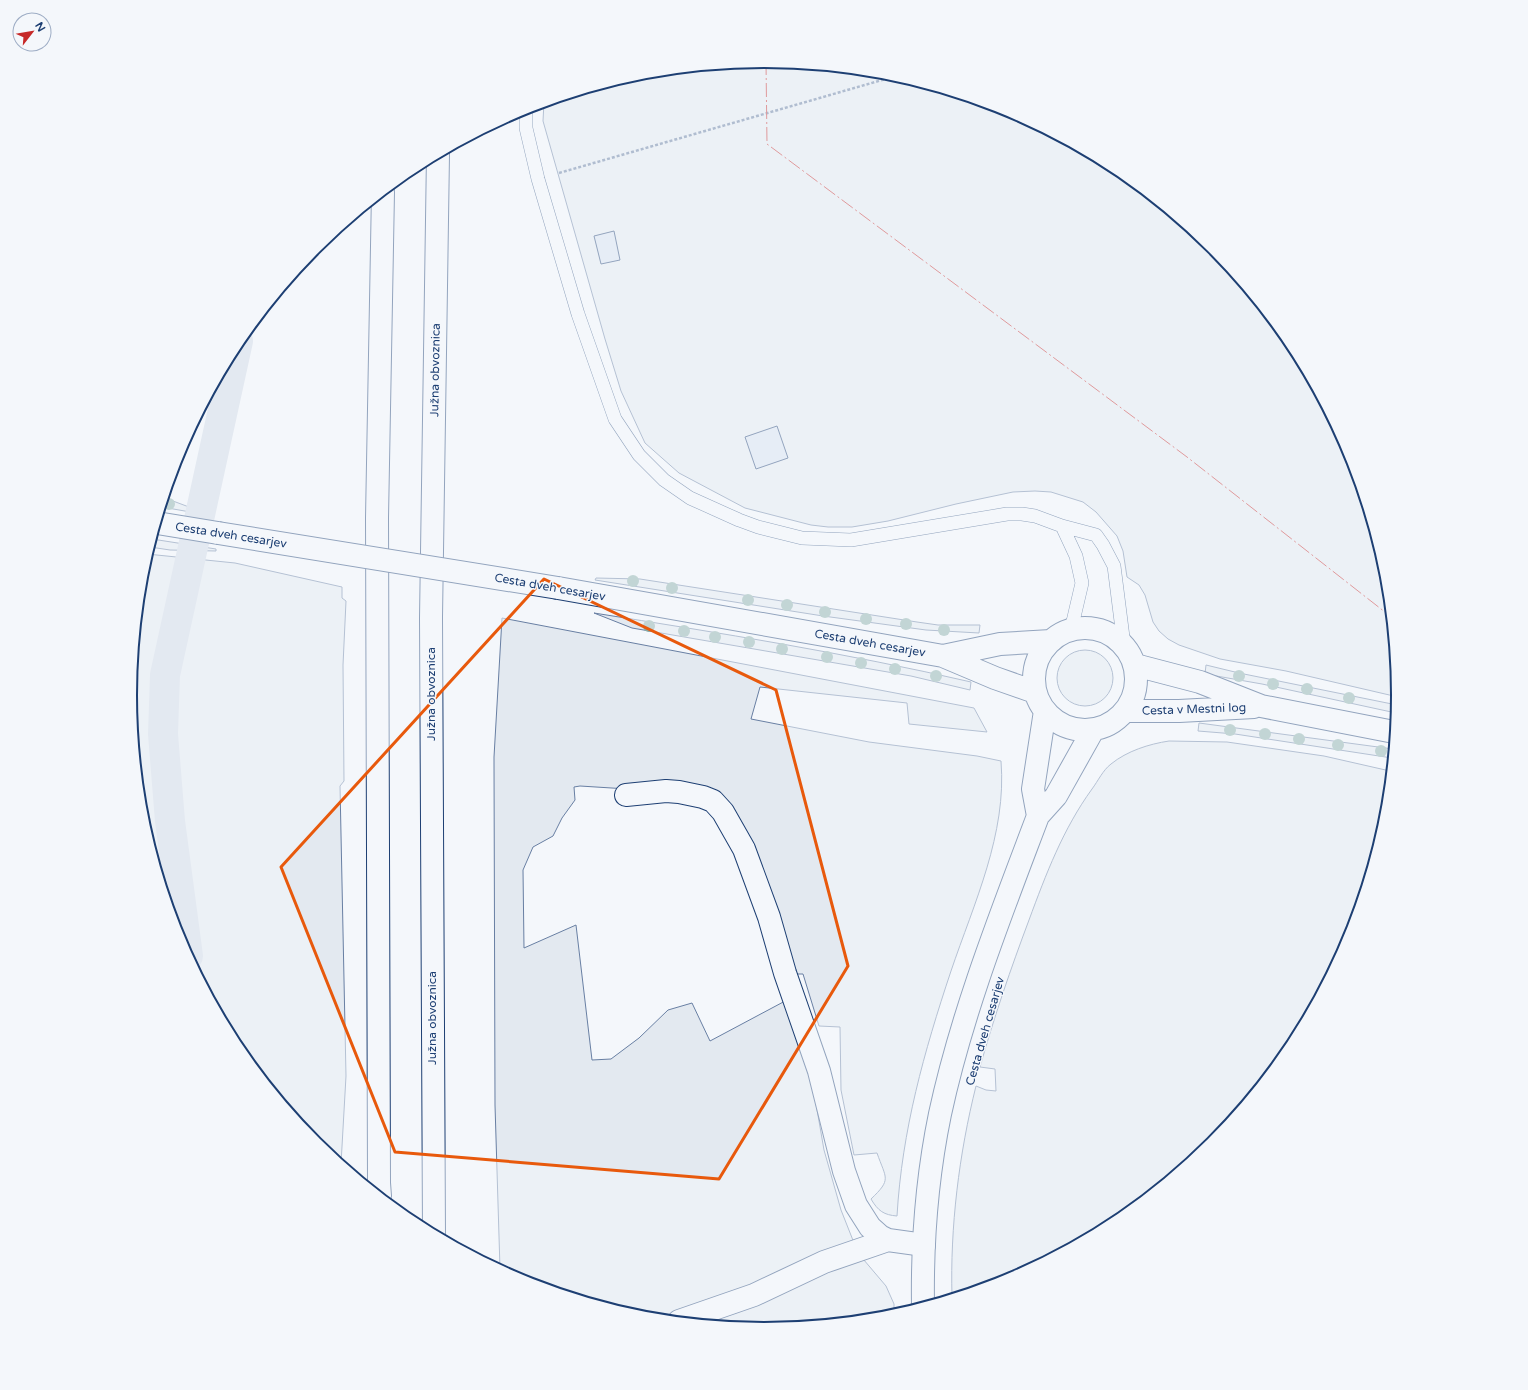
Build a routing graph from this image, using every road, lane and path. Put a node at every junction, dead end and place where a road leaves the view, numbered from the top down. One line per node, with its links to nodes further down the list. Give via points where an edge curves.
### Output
1 (884, 80): 4 (path)
2 (526, 115): 4 (lane, via 526,128)
3 (438, 160): 22 (main road, Južna obvoznica, via 431,618)
4 (538, 179): 7 (lane, via 578,314 615,419 639,456 664,480 690,498 758,527 814,539 851,540 1007,514 1035,516)
5 (383, 197): 21 (main road, via 377,518)
6 (161, 524): 11 (main road, Cesta dveh cesarjev, bridge, via 558,588)
7 (1062, 526): 8 (lane, via 1076,556 1082,583); 10 (lane, via 1096,535 1103,544 1114,566)
8 (1071, 630): 9 (main road); 10 (main road, via 1094,628 1110,634)
9 (1051, 641): 11 (main road, Cesta dveh cesarjev, via 1000,644); 13 (main road, via 1038,659)
10 (1124, 645): 12 (main road)
11 (943, 656): 13 (main road, Cesta dveh cesarjev)
12 (1135, 665): 14 (main road, Cesta v Mestni log, via 1200,682); 16 (main road, via 1135,694)
13 (1035, 692): 15 (main road)
14 (1261, 706): 16 (main road, Cesta v Mestni log); 18 (main road, Cesta v Mestni log)
15 (1045, 711): 17 (main road, via 1052,719 1066,727 1082,731); 20 (main road, via 1033,789)
16 (1126, 711): 17 (main road, via 1106,727)
17 (1093, 730): 20 (main road, Cesta dveh cesarjev, via 1056,796)
18 (1390, 731)
19 (626, 794): 23 (main road, via 666,791 703,797 713,801 732,827 744,850 769,917 819,1071 844,1171 856,1206 870,1227)
20 (1038, 816): 24 (main road, Cesta dveh cesarjev, via 975,988 949,1076 933,1153)
21 (380, 1190)
22 (434, 1228)
23 (888, 1240): 24 (main road); 26 (main road, via 824,1262 754,1295)
24 (924, 1245): 25 (main road, Cesta dveh cesarjev)
25 (923, 1302)
26 (689, 1318)

